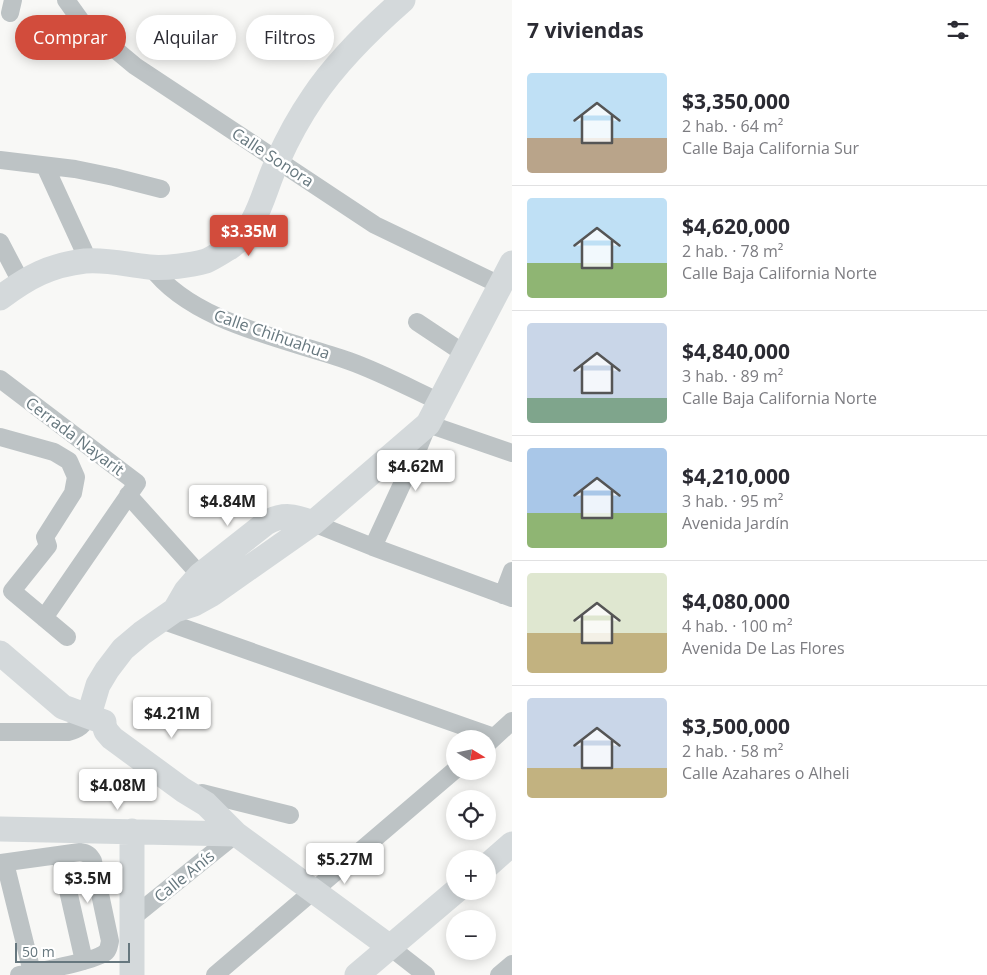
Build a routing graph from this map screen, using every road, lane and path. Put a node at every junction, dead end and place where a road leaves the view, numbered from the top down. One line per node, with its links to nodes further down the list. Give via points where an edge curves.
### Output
1 (66, 0): 4 (street, Calle Sonora, via 81,21 135,66)
2 (403, 0): 4 (street, via 351,49 313,97)
3 (0, 160): 5 (street)
4 (278, 160): 10 (street, via 257,214 245,234 230,247 206,261); 12 (street, Calle Sonora, via 375,225)
5 (45, 166): 6 (street, via 75,169); 8 (street)
6 (161, 189)
7 (0, 242): 11 (street)
8 (84, 251)
9 (512, 263): 12 (street)
10 (152, 267): 11 (street, via 87,261 52,267); 17 (street, Calle Chihuahua, via 160,280 174,291 214,315 366,367)
11 (21, 282): 13 (street)
12 (500, 284): 15 (street)
13 (0, 298)
14 (417, 322): 15 (street)
15 (465, 354): 17 (street)
16 (0, 379): 20 (street, Cerrada Nayarit, via 137,483)
17 (434, 413): 19 (street, Calle Chihuahua); 21 (street); 22 (street)
18 (0, 437): 27 (street, via 54,452 69,461 76,477 74,493 45,537 48,546 12,591)
19 (512, 453)
20 (128, 495): 24 (street, Cerrada Nayarit); 27 (street, Cerrada Nayarit)
21 (313, 523): 22 (street); 24 (street, via 287,516 276,517); 26 (street, via 212,594)
22 (373, 547): 25 (street)
23 (512, 571): 25 (street)
24 (200, 575): 26 (street)
25 (507, 596)
26 (168, 615): 30 (street, via 123,649 107,670 98,685); 32 (street)
27 (44, 618): 28 (street)
28 (67, 637)
29 (0, 652): 30 (street, via 63,706)
30 (96, 718): 33 (street, via 68,732); 36 (street, via 124,727 191,779)
31 (512, 721): 34 (street)
32 (465, 730)
33 (0, 732)
34 (496, 735)
35 (446, 778): 45 (street)
36 (201, 798): 37 (street); 40 (street)
37 (290, 815)
38 (0, 829): 39 (street)
39 (132, 831): 40 (street); 47 (street)
40 (236, 834): 45 (street); 47 (street, Calle Anís)
41 (512, 844): 43 (street)
42 (60, 855): 44 (street); 49 (street); 49 (street, via 86,853 93,861 110,941 102,955)
43 (496, 858)
44 (3, 863): 51 (street)
45 (314, 890): 48 (street); 53 (street)
46 (446, 900): 48 (street)
47 (132, 918): 52 (street)
48 (390, 948): 54 (street); 55 (street)
49 (84, 960): 51 (street)
50 (512, 964): 56 (street)
51 (25, 974)
52 (132, 975)
53 (215, 975)
54 (356, 975)
55 (426, 975)
56 (499, 975)

